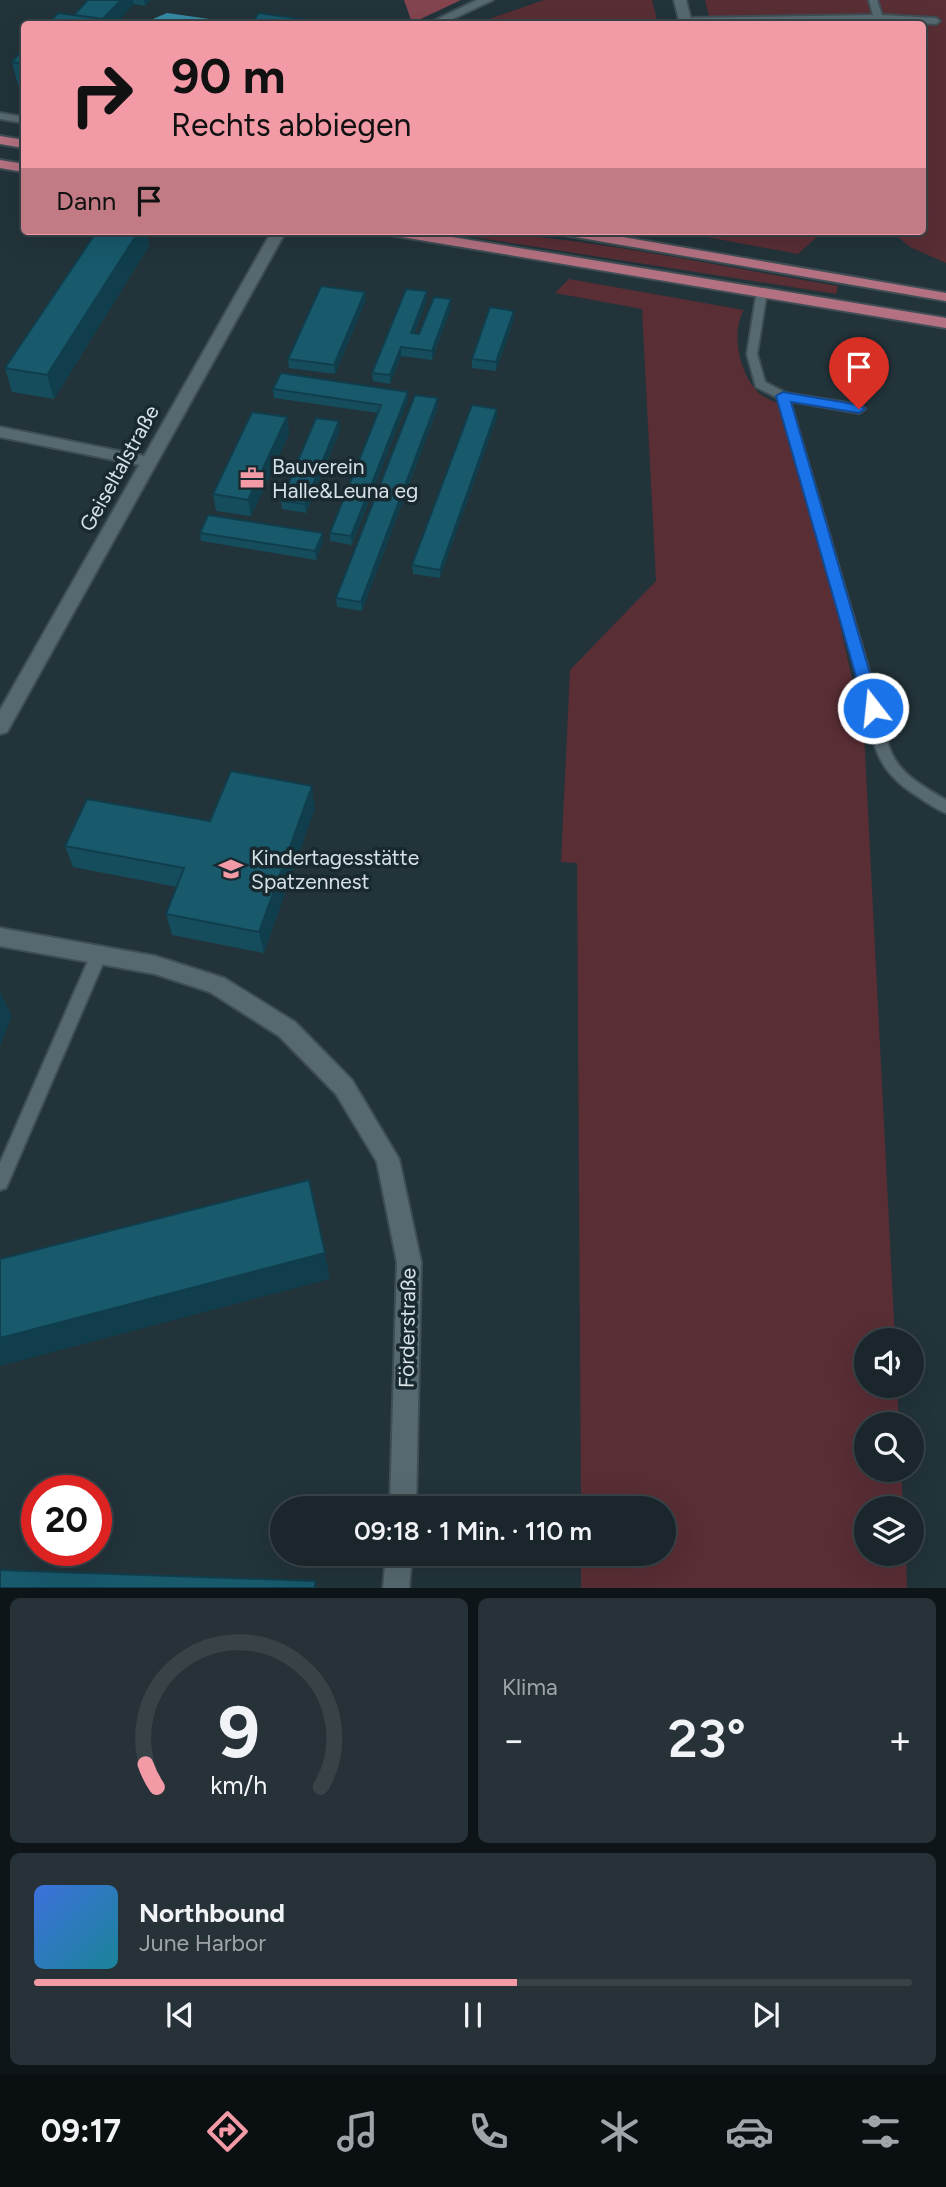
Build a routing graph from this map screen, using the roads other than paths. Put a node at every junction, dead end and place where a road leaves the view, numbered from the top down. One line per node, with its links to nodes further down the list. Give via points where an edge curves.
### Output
1 (487, 0): 5 (street)
2 (680, 0): 6 (street)
3 (873, 0): 4 (lane)
4 (878, 17): 7 (lane); 8 (lane)
5 (440, 21)
6 (685, 21)
7 (749, 21)
8 (936, 21)
9 (0, 116): 10 (lane)
10 (21, 120)
11 (0, 140): 12 (main road)
12 (21, 144)
13 (0, 164): 14 (main road)
14 (21, 168)
15 (277, 235): 24 (street, Geiseltalstraße)
16 (415, 235): 18 (main road)
17 (587, 235): 19 (main road)
18 (762, 291): 20 (main road); 21 (lane, via 752,355 755,371 760,384)
19 (946, 297)
20 (946, 324)
21 (783, 396): 22 (lane); 26 (lane, via 873,708 883,760 901,780)
22 (859, 409)
23 (0, 432): 24 (street)
24 (149, 462): 25 (street, Geiseltalstraße)
25 (0, 727)
26 (946, 807)
27 (0, 937): 28 (street, Förderstraße)
28 (99, 954): 29 (lane); 30 (street, Förderstraße, via 155,965 217,985 287,1029 344,1087 388,1159 410,1262)
29 (0, 1182)
30 (403, 1496)
31 (398, 1566): 32 (street)
32 (396, 1588)

